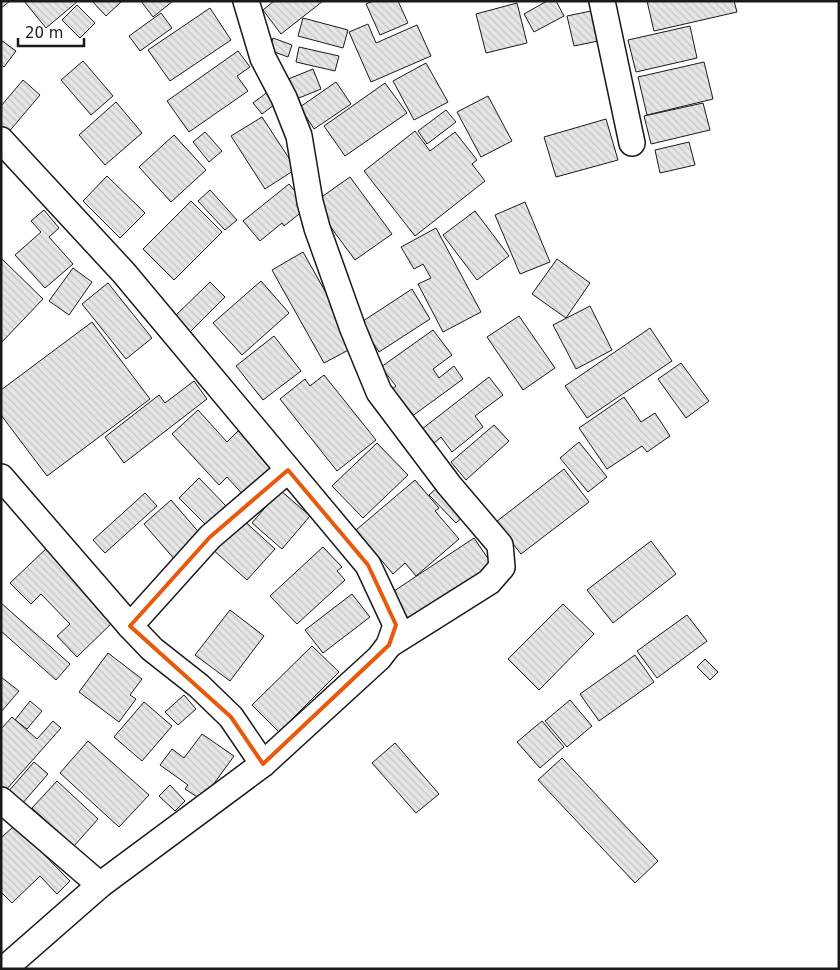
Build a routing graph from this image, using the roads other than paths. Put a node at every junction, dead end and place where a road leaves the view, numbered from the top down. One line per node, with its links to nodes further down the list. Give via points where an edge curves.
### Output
1 (246, 1): 8 (street, via 263,58 299,136 317,228 379,392 449,486 500,545 502,567 489,582)
2 (602, 1): 4 (street)
3 (1, 140): 5 (street, via 124,273)
4 (632, 143)
5 (288, 470): 7 (street, via 210,537); 8 (street, via 368,565 396,625)
6 (1, 477): 7 (street)
7 (130, 626): 9 (street, via 231,716)
8 (389, 645): 9 (street, via 379,658)
9 (264, 764): 11 (street)
10 (1, 800): 11 (street)
11 (100, 885): 12 (street)
12 (4, 969)

